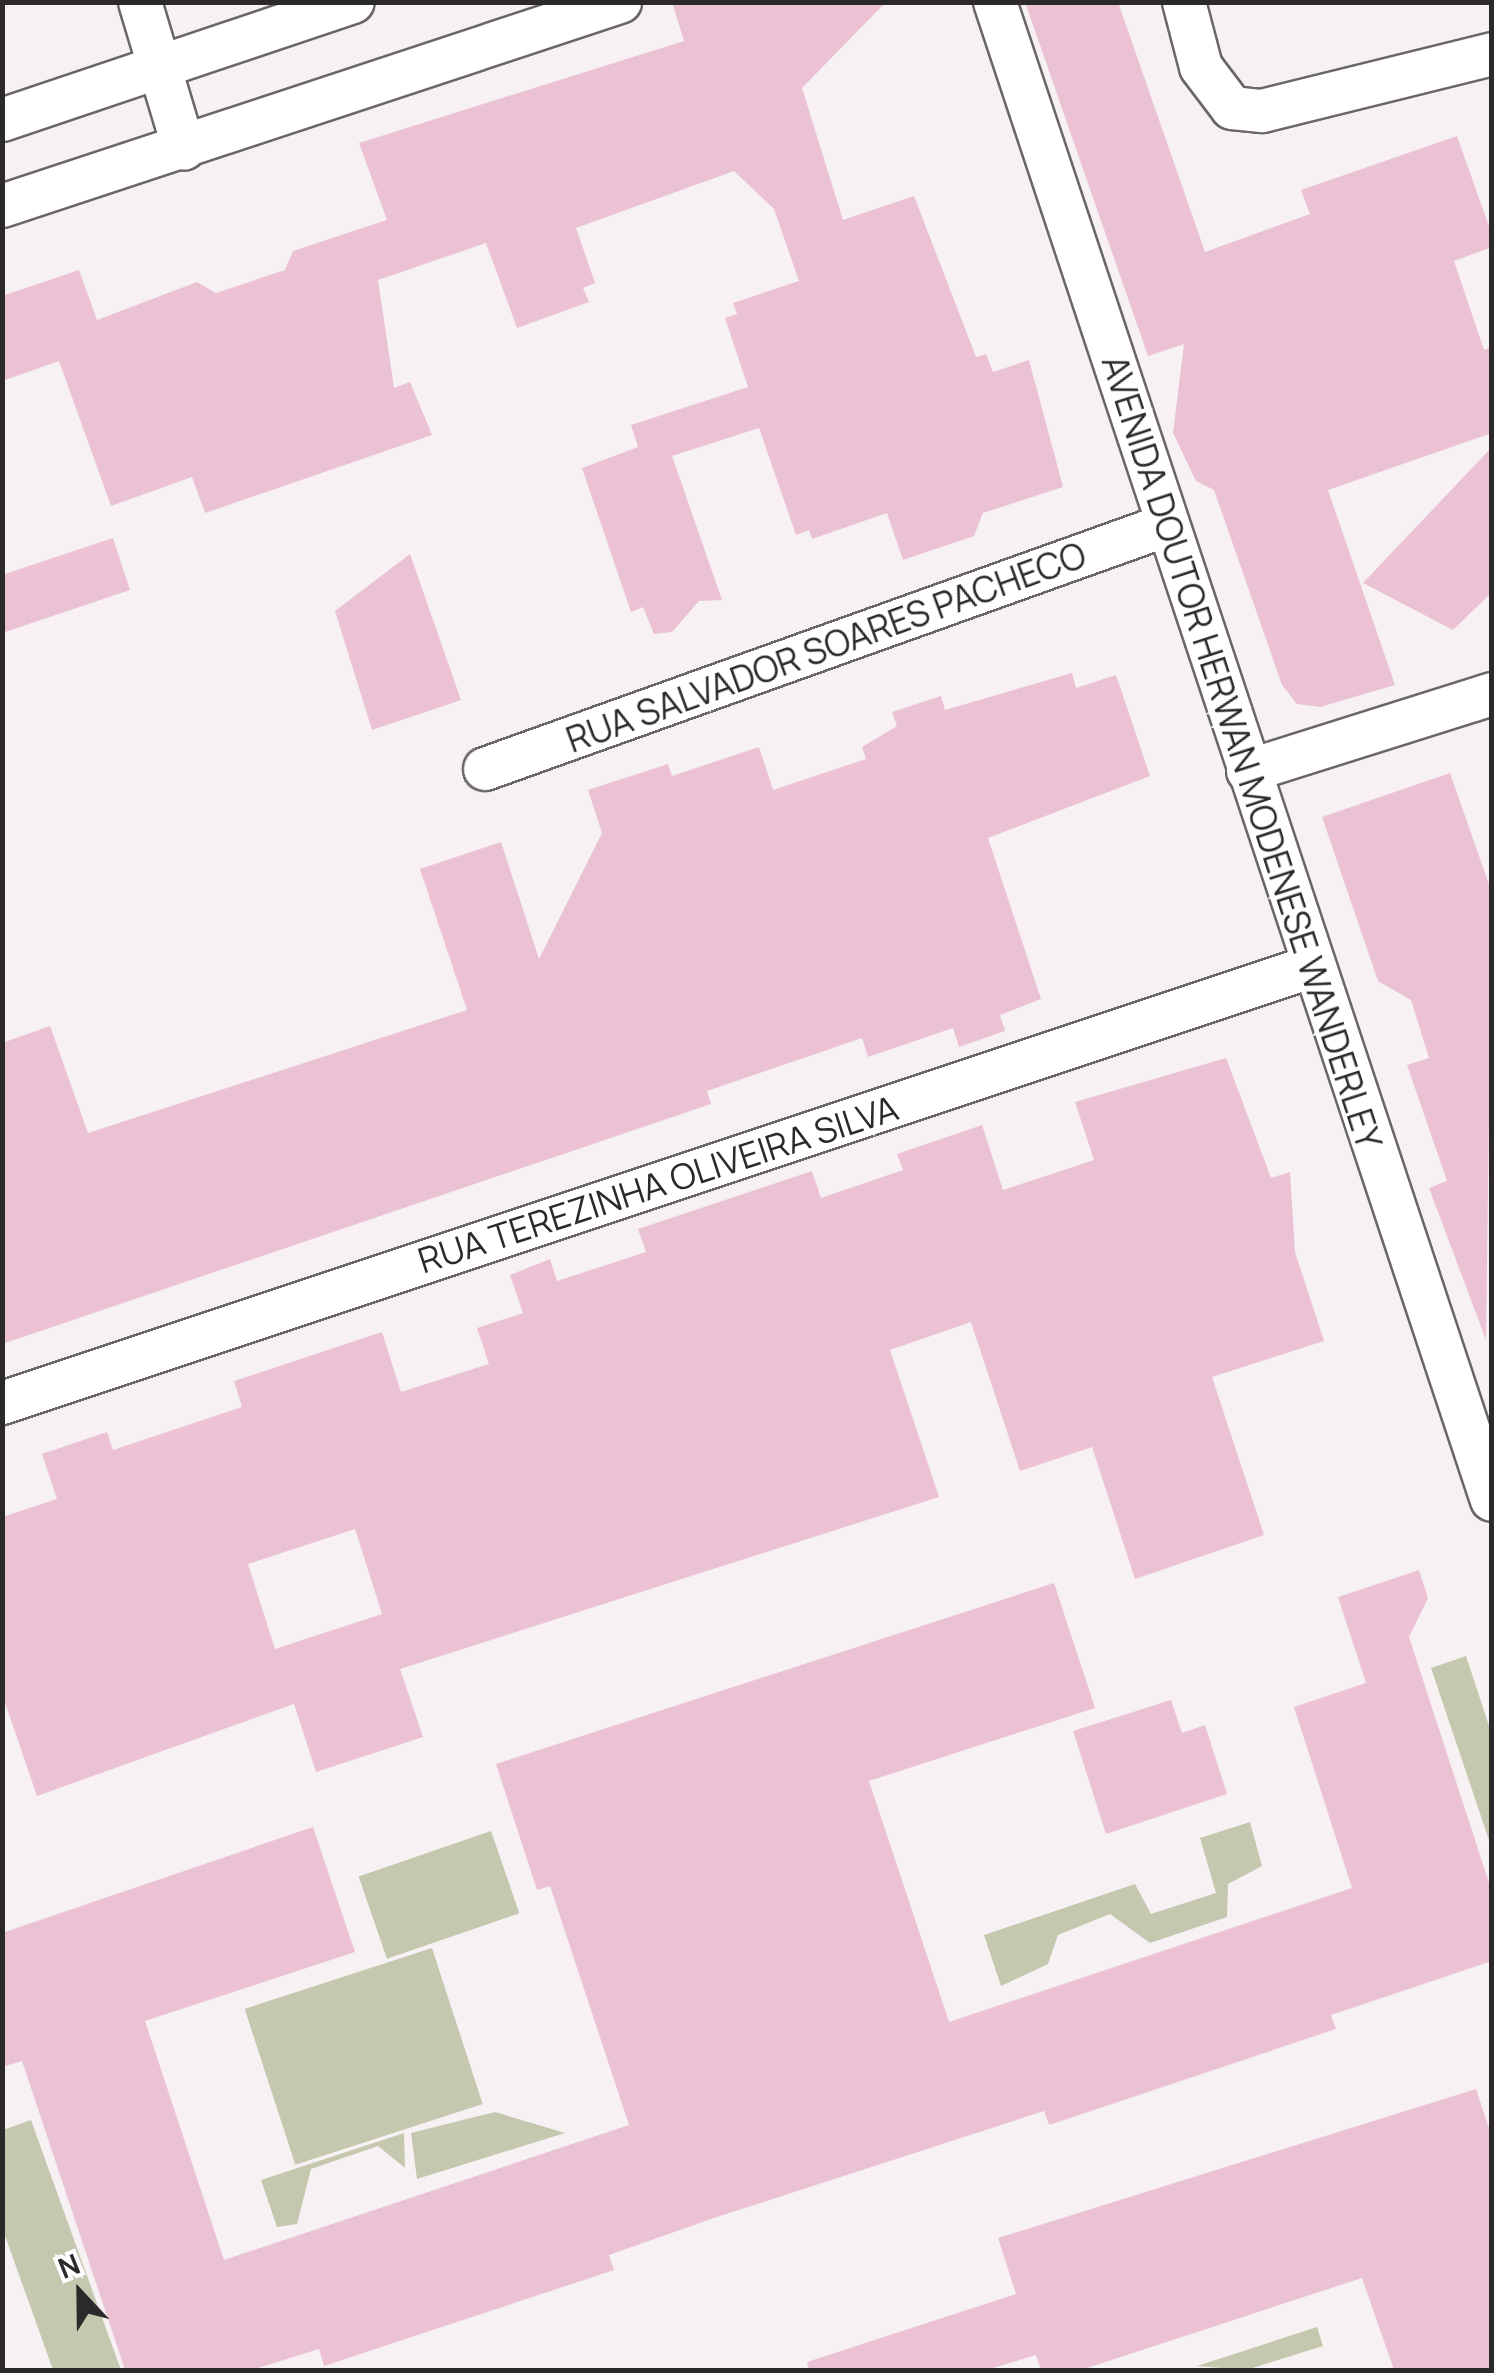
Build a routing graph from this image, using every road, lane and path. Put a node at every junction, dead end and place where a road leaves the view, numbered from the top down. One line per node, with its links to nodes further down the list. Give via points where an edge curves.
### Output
1 (140, 2): 7 (street)
2 (352, 2): 7 (street)
3 (620, 2): 9 (street)
4 (994, 2): 11 (street, AVENIDA DOUTOR HERWAN MODENESE WANDERLEY)
5 (1184, 2): 6 (street, via 1200,67 1232,108 1262,111)
6 (1492, 54)
7 (158, 66): 8 (street); 9 (street)
8 (2, 120)
9 (184, 149): 10 (street)
10 (2, 206)
11 (1167, 526): 13 (street, RUA SALVADOR SOARES PACHECO); 14 (street, AVENIDA DOUTOR HERWAN MODENESE WANDERLEY)
12 (1492, 694): 14 (street)
13 (485, 769)
14 (1248, 771): 15 (street, AVENIDA DOUTOR HERWAN MODENESE WANDERLEY)
15 (1313, 966): 16 (street, RUA TEREZINHA OLIVEIRA SILVA); 17 (street, AVENIDA DOUTOR HERWAN MODENESE WANDERLEY)
16 (2, 1403)
17 (1492, 1500)

